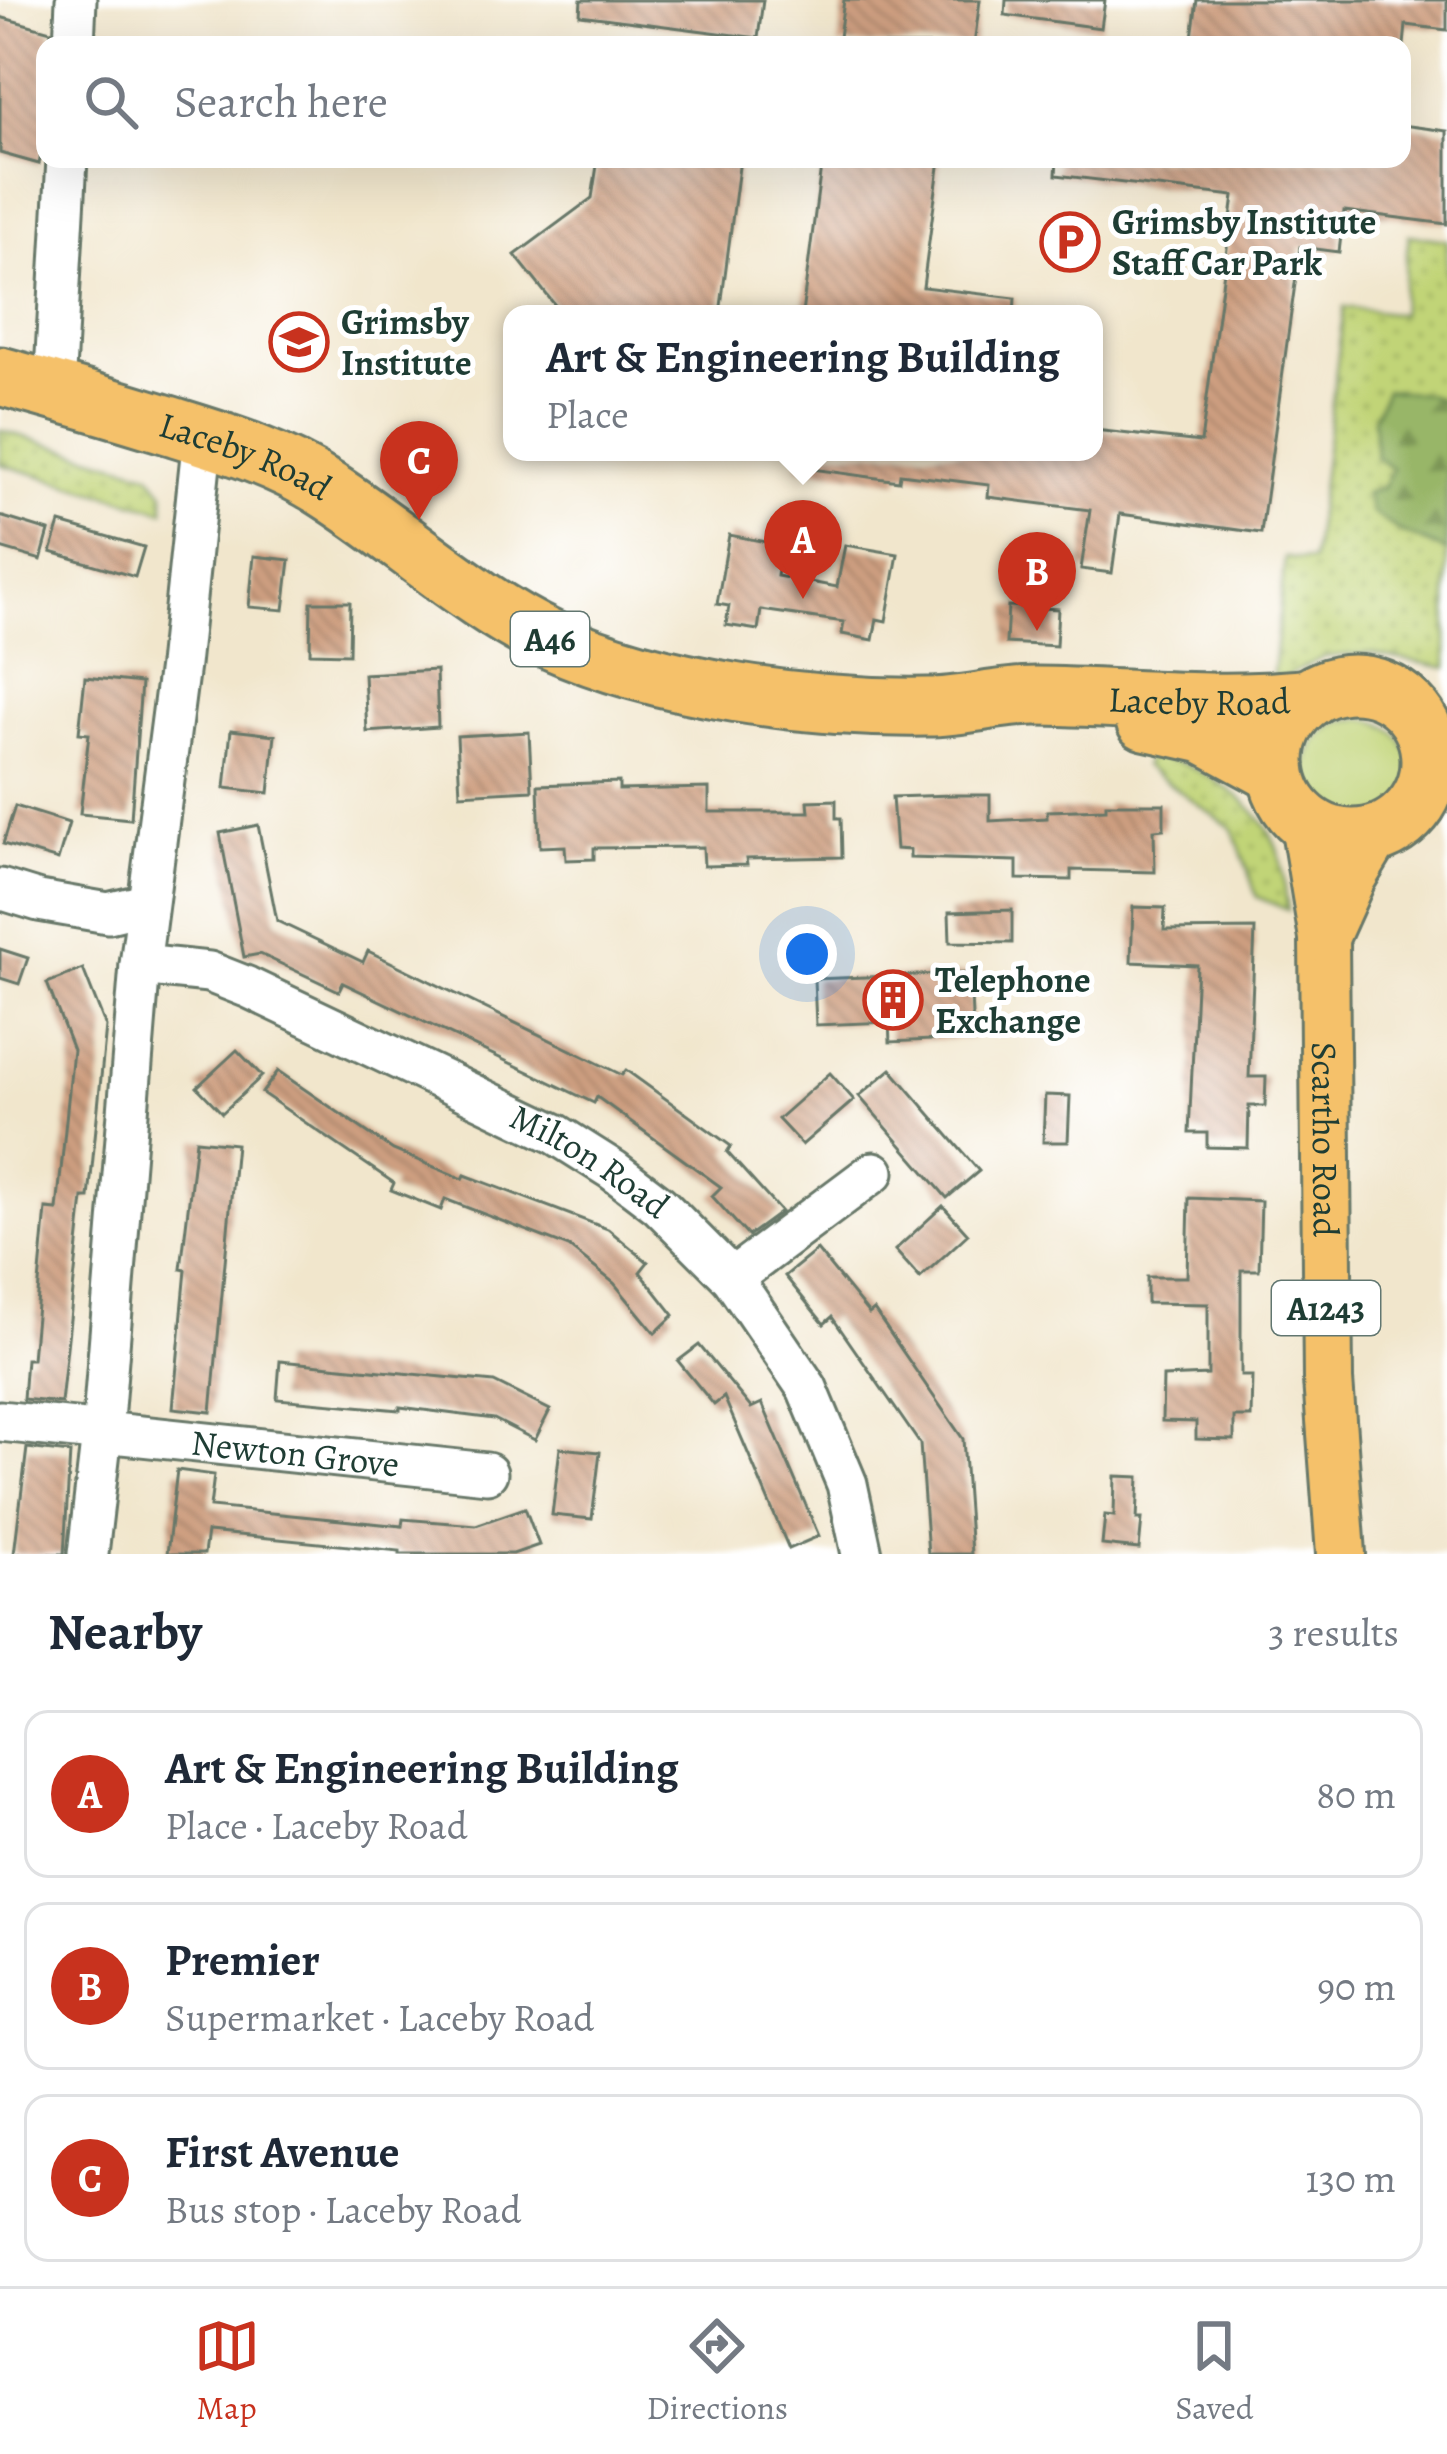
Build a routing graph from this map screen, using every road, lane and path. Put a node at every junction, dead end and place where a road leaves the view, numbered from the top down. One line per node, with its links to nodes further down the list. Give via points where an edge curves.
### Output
1 (76, 0): 2 (street)
2 (74, 36)
3 (66, 168): 5 (street)
4 (0, 376): 5 (highway, Laceby Road / A46)
5 (54, 390): 6 (highway, Laceby Road / A46)
6 (203, 436): 9 (highway, Laceby Road / A46, via 327,489 557,643 745,693); 14 (street)
7 (1309, 698): 8 (highway, A46, via 1345,684); 9 (highway, Laceby Road / A46, via 1239,704 997,696); 10 (highway, via 1285,723)
8 (1421, 699): 11 (highway, A46, via 1416,716 1430,755)
9 (944, 707): 10 (highway, Laceby Road / A46, via 1009,721 1150,721 1204,734)
10 (1276, 773): 12 (highway)
11 (1410, 821): 12 (highway, via 1340,838); 15 (main road, Scartho Road / A1243, via 1351,878)
12 (1305, 823): 15 (main road, Scartho Road / A1243)
13 (0, 889): 14 (street, via 108,913)
14 (146, 904): 16 (street)
15 (1324, 938): 24 (main road, Scartho Road / A1243, via 1328,1380)
16 (140, 965): 18 (street, Milton Road, via 208,972 556,1134 659,1205); 20 (street)
17 (874, 1172): 18 (street)
18 (732, 1278): 23 (street, Milton Road, via 806,1388 847,1484)
19 (0, 1421): 20 (street, Newton Grove)
20 (102, 1432): 21 (street, Newton Grove); 22 (street)
21 (487, 1474)
22 (88, 1554)
23 (862, 1554)
24 (1341, 1554)

